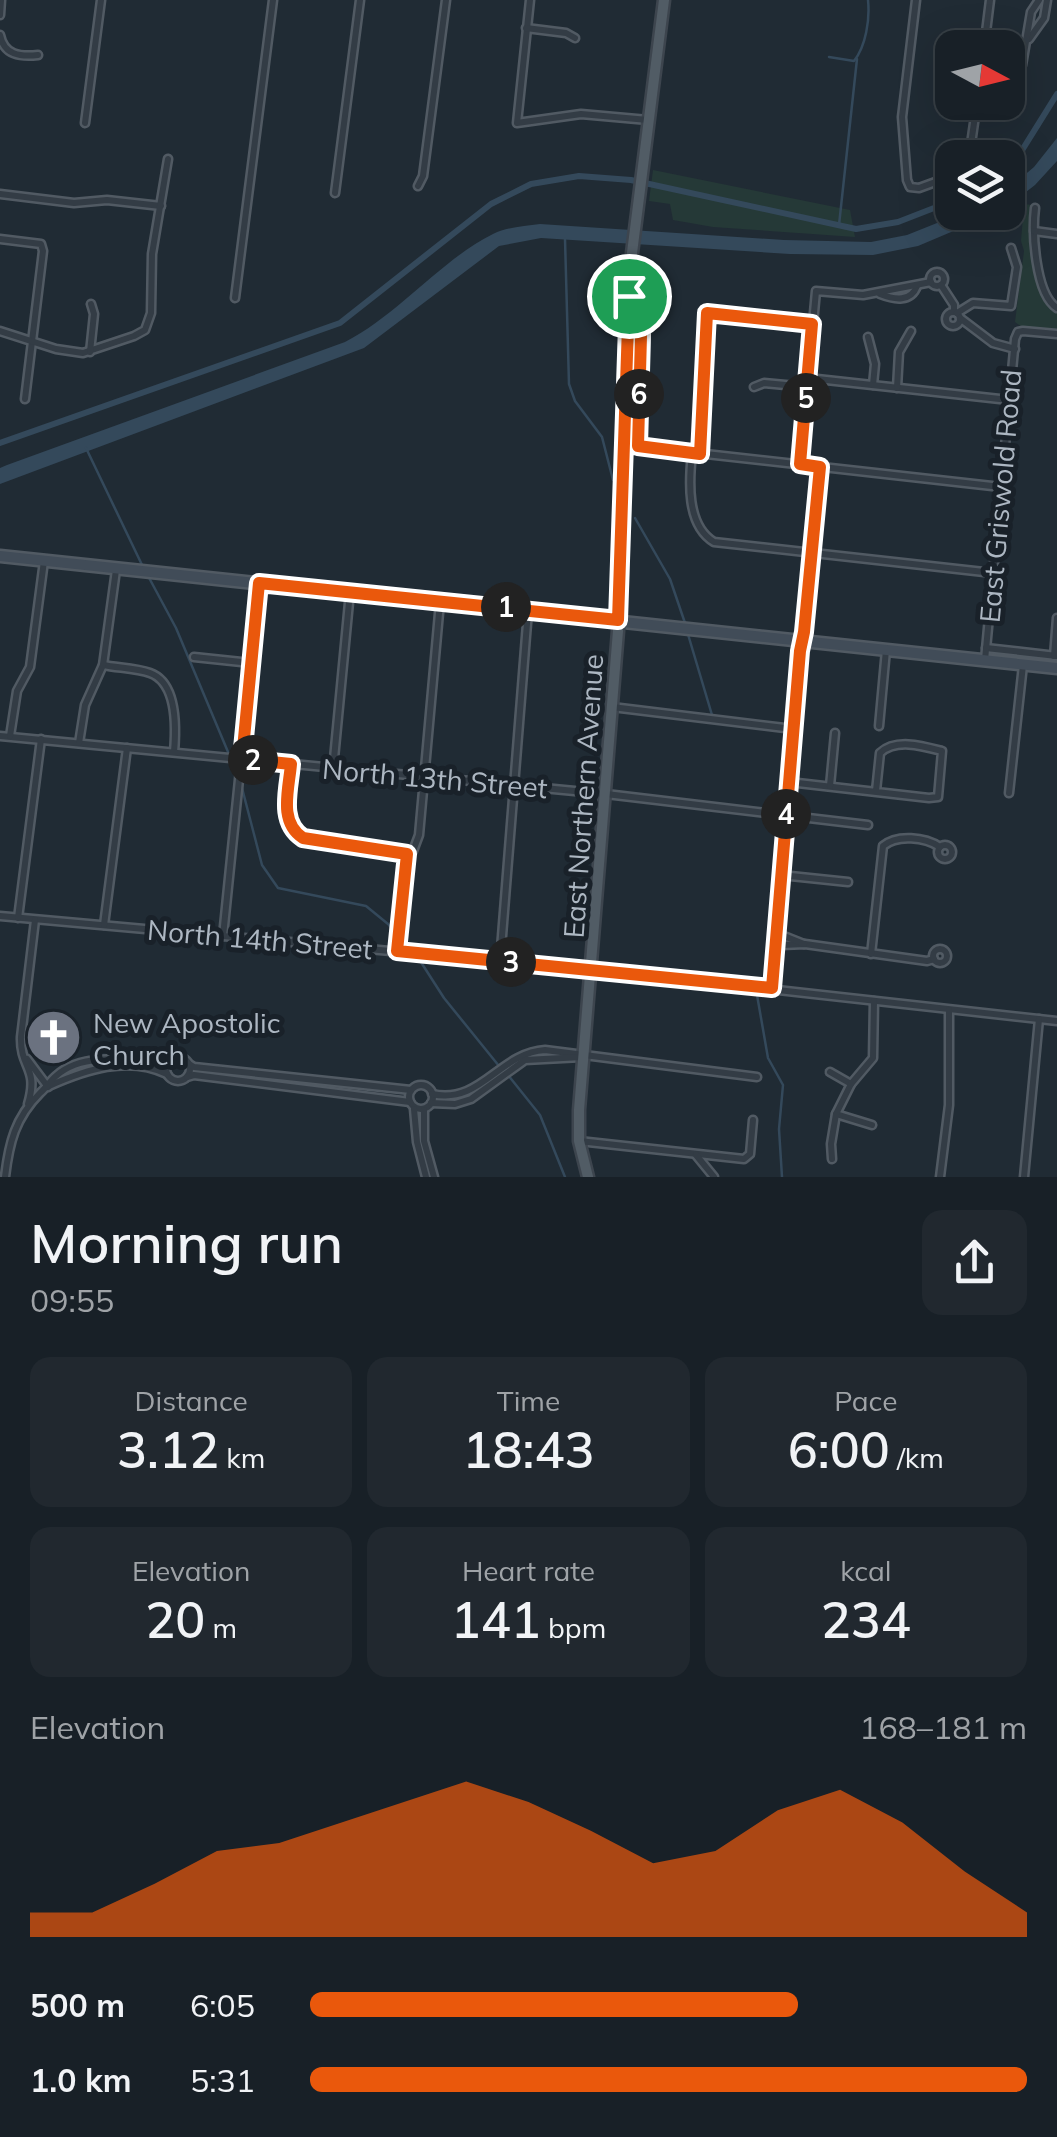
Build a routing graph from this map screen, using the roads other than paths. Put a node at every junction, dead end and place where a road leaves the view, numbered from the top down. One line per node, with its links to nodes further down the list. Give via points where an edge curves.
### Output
1 (1, 0): 12 (street)
2 (102, 0): 21 (street)
3 (273, 0): 34 (street)
4 (360, 0): 26 (street)
5 (446, 0): 24 (street)
6 (530, 0): 13 (street)
7 (664, 0): 20 (main road, East Northern Avenue)
8 (916, 0): 23 (street, via 902,152 910,187)
9 (990, 0): 14 (street)
10 (1039, 0): 17 (street, via 1030,12)
11 (1047, 0): 17 (street, via 1044,18)
12 (0, 15)
13 (526, 28): 16 (street); 20 (street, via 517,122 580,114)
14 (986, 30)
15 (0, 35): 19 (street, via 14,54)
16 (575, 38)
17 (1028, 40): 18 (street)
18 (1025, 52)
19 (38, 54)
20 (648, 120): 33 (main road, East Northern Avenue)
21 (86, 123)
22 (168, 159): 27 (street)
23 (935, 182)
24 (418, 186)
25 (0, 194): 27 (street)
26 (335, 194)
27 (161, 206): 45 (street, via 145,330)
28 (1036, 208): 29 (street)
29 (1034, 232): 30 (street); 36 (street, via 1045,297)
30 (1057, 234)
31 (0, 239): 43 (street, via 41,244 44,251)
32 (1011, 248): 37 (street, via 1017,267 1011,306 979,302)
33 (629, 296): 52 (main road, East Northern Avenue); 53 (street, East Northern Avenue, via 642,299)
34 (235, 298)
35 (91, 304): 45 (street)
36 (1057, 308)
37 (957, 314): 38 (street, via 941,285 931,282 879,294 816,291); 44 (street, via 993,344)
38 (812, 324): 46 (street); 54 (street, via 707,313)
39 (0, 330): 43 (street)
40 (910, 332): 49 (street)
41 (1057, 334): 44 (street, East Griswold Road, via 1018,332)
42 (868, 337): 47 (street)
43 (32, 342): 45 (street); 50 (street)
44 (1014, 349): 51 (street, East Griswold Road)
45 (90, 352)
46 (808, 382): 47 (street); 48 (street); 55 (street)
47 (872, 385): 49 (street)
48 (754, 387)
49 (896, 388): 51 (street)
50 (25, 399)
51 (1009, 400): 57 (street, East Griswold Road)
52 (624, 445): 53 (street); 68 (main road, East Northern Avenue)
53 (638, 446): 54 (street)
54 (696, 453): 55 (street); 58 (street, via 690,494 709,540)
55 (800, 464): 56 (street)
56 (820, 467): 57 (street); 58 (street)
57 (1001, 487): 62 (street, East Griswold Road)
58 (812, 554): 62 (street); 69 (street)
59 (0, 556): 60 (street)
60 (44, 561): 61 (street); 82 (street, via 30,667 17,690)
61 (116, 568): 63 (street); 76 (street)
62 (992, 573): 71 (street, East Griswold Road)
63 (259, 583): 64 (street); 74 (street)
64 (350, 591): 65 (street); 89 (street)
65 (440, 600): 66 (street); 90 (street)
66 (528, 610): 68 (street); 92 (street)
67 (1057, 618): 73 (street)
68 (618, 620): 69 (street); 77 (main road, East Northern Avenue)
69 (802, 640): 70 (street); 79 (street)
70 (886, 650): 71 (street); 78 (street)
71 (985, 654): 73 (street); 75 (street)
72 (194, 657): 74 (street)
73 (1056, 660): 75 (street)
74 (251, 663): 87 (street)
75 (1023, 664): 95 (street)
76 (103, 665): 84 (street, via 85,705); 86 (street, via 156,672 175,714)
77 (612, 707): 79 (street); 96 (main road, East Northern Avenue)
78 (879, 726)
79 (793, 729): 91 (street)
80 (834, 733): 93 (street)
81 (0, 736): 82 (street, North 13th Street)
82 (10, 736): 83 (street, North 13th Street)
83 (41, 740): 84 (street, North 13th Street); 104 (street)
84 (79, 743): 85 (street, North 13th Street)
85 (126, 748): 86 (street, North 13th Street); 106 (street)
86 (174, 752): 87 (street, North 13th Street)
87 (242, 759): 88 (street, North 13th Street); 107 (street)
88 (291, 764): 89 (street, North 13th Street); 100 (street, via 290,828 306,838)
89 (333, 768): 90 (street, North 13th Street)
90 (425, 777): 92 (street, North 13th Street); 100 (street, via 418,841)
91 (789, 782): 93 (street); 97 (street)
92 (513, 785): 96 (street, North 13th Street); 112 (street)
93 (830, 786): 94 (street)
94 (876, 791): 94 (street, via 880,753 887,746 942,751 938,797)
95 (1010, 793)
96 (606, 794): 97 (street, North 13th Street); 113 (main road, East Northern Avenue)
97 (786, 816): 98 (street, North 13th Street); 101 (street)
98 (868, 824)
99 (940, 848): 110 (street, via 887,841 880,852)
100 (410, 852): 109 (street)
101 (781, 875): 102 (street); 108 (street)
102 (848, 882)
103 (0, 916): 104 (street, North 14th Street)
104 (18, 918): 105 (street, North 14th Street)
105 (34, 920): 106 (street, North 14th Street); 119 (street)
106 (104, 926): 107 (street, North 14th Street)
107 (222, 936): 109 (street, North 14th Street)
108 (778, 940): 110 (street); 114 (street)
109 (397, 951): 112 (street, North 14th Street)
110 (871, 954): 111 (street)
111 (934, 958)
112 (500, 961): 113 (street, North 14th Street)
113 (592, 969): 114 (street, North 14th Street); 120 (main road, East Northern Avenue)
114 (772, 988): 115 (street, North 14th Street)
115 (874, 1000): 116 (street, North 14th Street); 127 (street, via 873,1058)
116 (949, 1010): 117 (street, North 14th Street); 143 (street, via 949,1105)
117 (1039, 1020): 118 (street, North 14th Street); 144 (street)
118 (1057, 1021)
119 (23, 1055): 128 (street); 132 (street, via 34,1079)
120 (583, 1056): 125 (street); 130 (street, via 534,1051 462,1096); 136 (main road, East Northern Avenue)
121 (169, 1061): 122 (street, via 178,1057); 124 (street); 128 (street, via 97,1060 58,1074)
122 (189, 1064): 126 (street); 129 (street)
123 (830, 1072): 127 (street)
124 (167, 1074): 126 (street); 128 (street, via 98,1067)
125 (758, 1077)
126 (187, 1078): 131 (street)
127 (851, 1084): 133 (street)
128 (48, 1086): 132 (street)
129 (411, 1090): 130 (street, via 423,1086); 131 (street)
130 (429, 1102): 131 (street); 140 (street, via 424,1142)
131 (412, 1105): 140 (street)
132 (28, 1106): 139 (street, via 12,1134)
133 (836, 1114): 135 (street); 138 (street)
134 (753, 1120): 137 (street, via 748,1158)
135 (872, 1125)
136 (579, 1141): 137 (street); 141 (main road, East Northern Avenue)
137 (695, 1153): 142 (street)
138 (832, 1158)
139 (6, 1177)
140 (430, 1177)
141 (588, 1177)
142 (714, 1177)
143 (940, 1177)
144 (1024, 1177)

